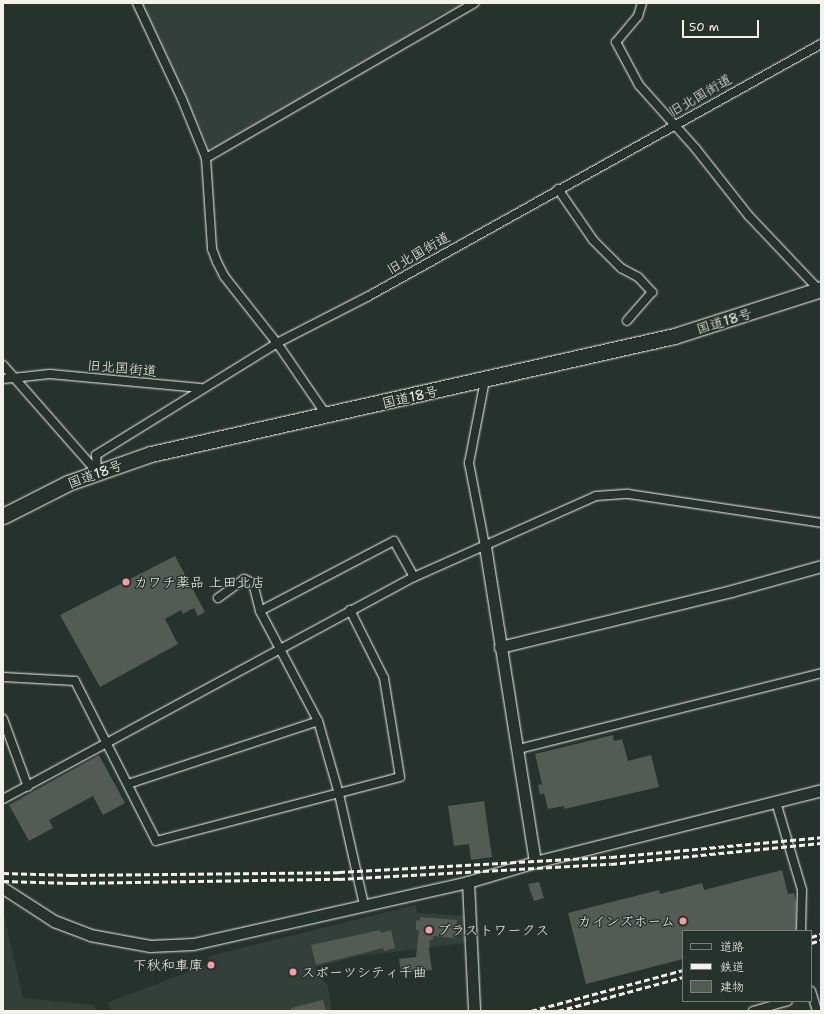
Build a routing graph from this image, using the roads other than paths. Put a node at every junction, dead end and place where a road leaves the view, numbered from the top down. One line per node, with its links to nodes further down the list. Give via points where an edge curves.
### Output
1 (138, 3): 6 (street)
2 (475, 3): 6 (street)
3 (642, 3): 5 (street, via 638,16 616,42 639,85)
4 (821, 44): 5 (street, 旧北国街道)
5 (674, 125): 7 (street, 旧北国街道); 8 (street, via 749,216)
6 (206, 158): 10 (street, via 212,248 217,262 235,291)
7 (558, 189): 9 (street, via 593,240 621,268 638,277 652,292); 10 (street, 旧北国街道, via 366,297)
8 (820, 291): 14 (highway, 国道18号, via 674,336)
9 (628, 321)
10 (276, 343): 15 (street, 旧北国街道); 16 (street)
11 (3, 365): 12 (street)
12 (14, 378): 13 (street, 旧北国街道); 15 (street, 旧北国街道, via 50,374); 17 (street)
13 (3, 379)
14 (485, 380): 16 (highway, 国道18号); 20 (street, via 469,463)
15 (200, 388): 17 (street, via 96,455)
16 (327, 416): 17 (highway, 国道18号, via 200,442 151,454)
17 (97, 472): 18 (highway, 国道18号, via 40,496)
18 (3, 516)
19 (821, 523): 20 (street, via 612,494 596,496)
20 (485, 546): 22 (street); 27 (street)
21 (821, 566): 27 (street)
22 (414, 577): 24 (street); 25 (street, via 394,541)
23 (218, 598): 25 (street, via 244,579 253,584)
24 (350, 610): 26 (street); 37 (street, via 384,678 400,777)
25 (260, 611): 26 (street)
26 (280, 648): 31 (street); 32 (street)
27 (500, 648): 33 (street)
28 (821, 673): 33 (street)
29 (3, 677): 32 (street, via 75,681)
30 (3, 719): 35 (street)
31 (318, 721): 34 (street); 37 (street)
32 (107, 744): 34 (street); 35 (street)
33 (519, 749): 40 (street)
34 (128, 784): 37 (street, via 156,841)
35 (28, 787): 38 (street)
36 (821, 790): 39 (street)
37 (339, 794): 43 (street)
38 (3, 799)
39 (776, 802): 40 (street); 44 (street, via 802,890)
40 (535, 862): 41 (street)
41 (468, 882): 43 (street); 47 (street)
42 (3, 888): 43 (street, via 67,927 90,935 150,946 179,946 216,940)
43 (364, 905)
44 (801, 930)
45 (812, 996): 49 (street)
46 (780, 1008): 48 (street)
47 (474, 1011)
48 (753, 1011)
49 (817, 1011)

